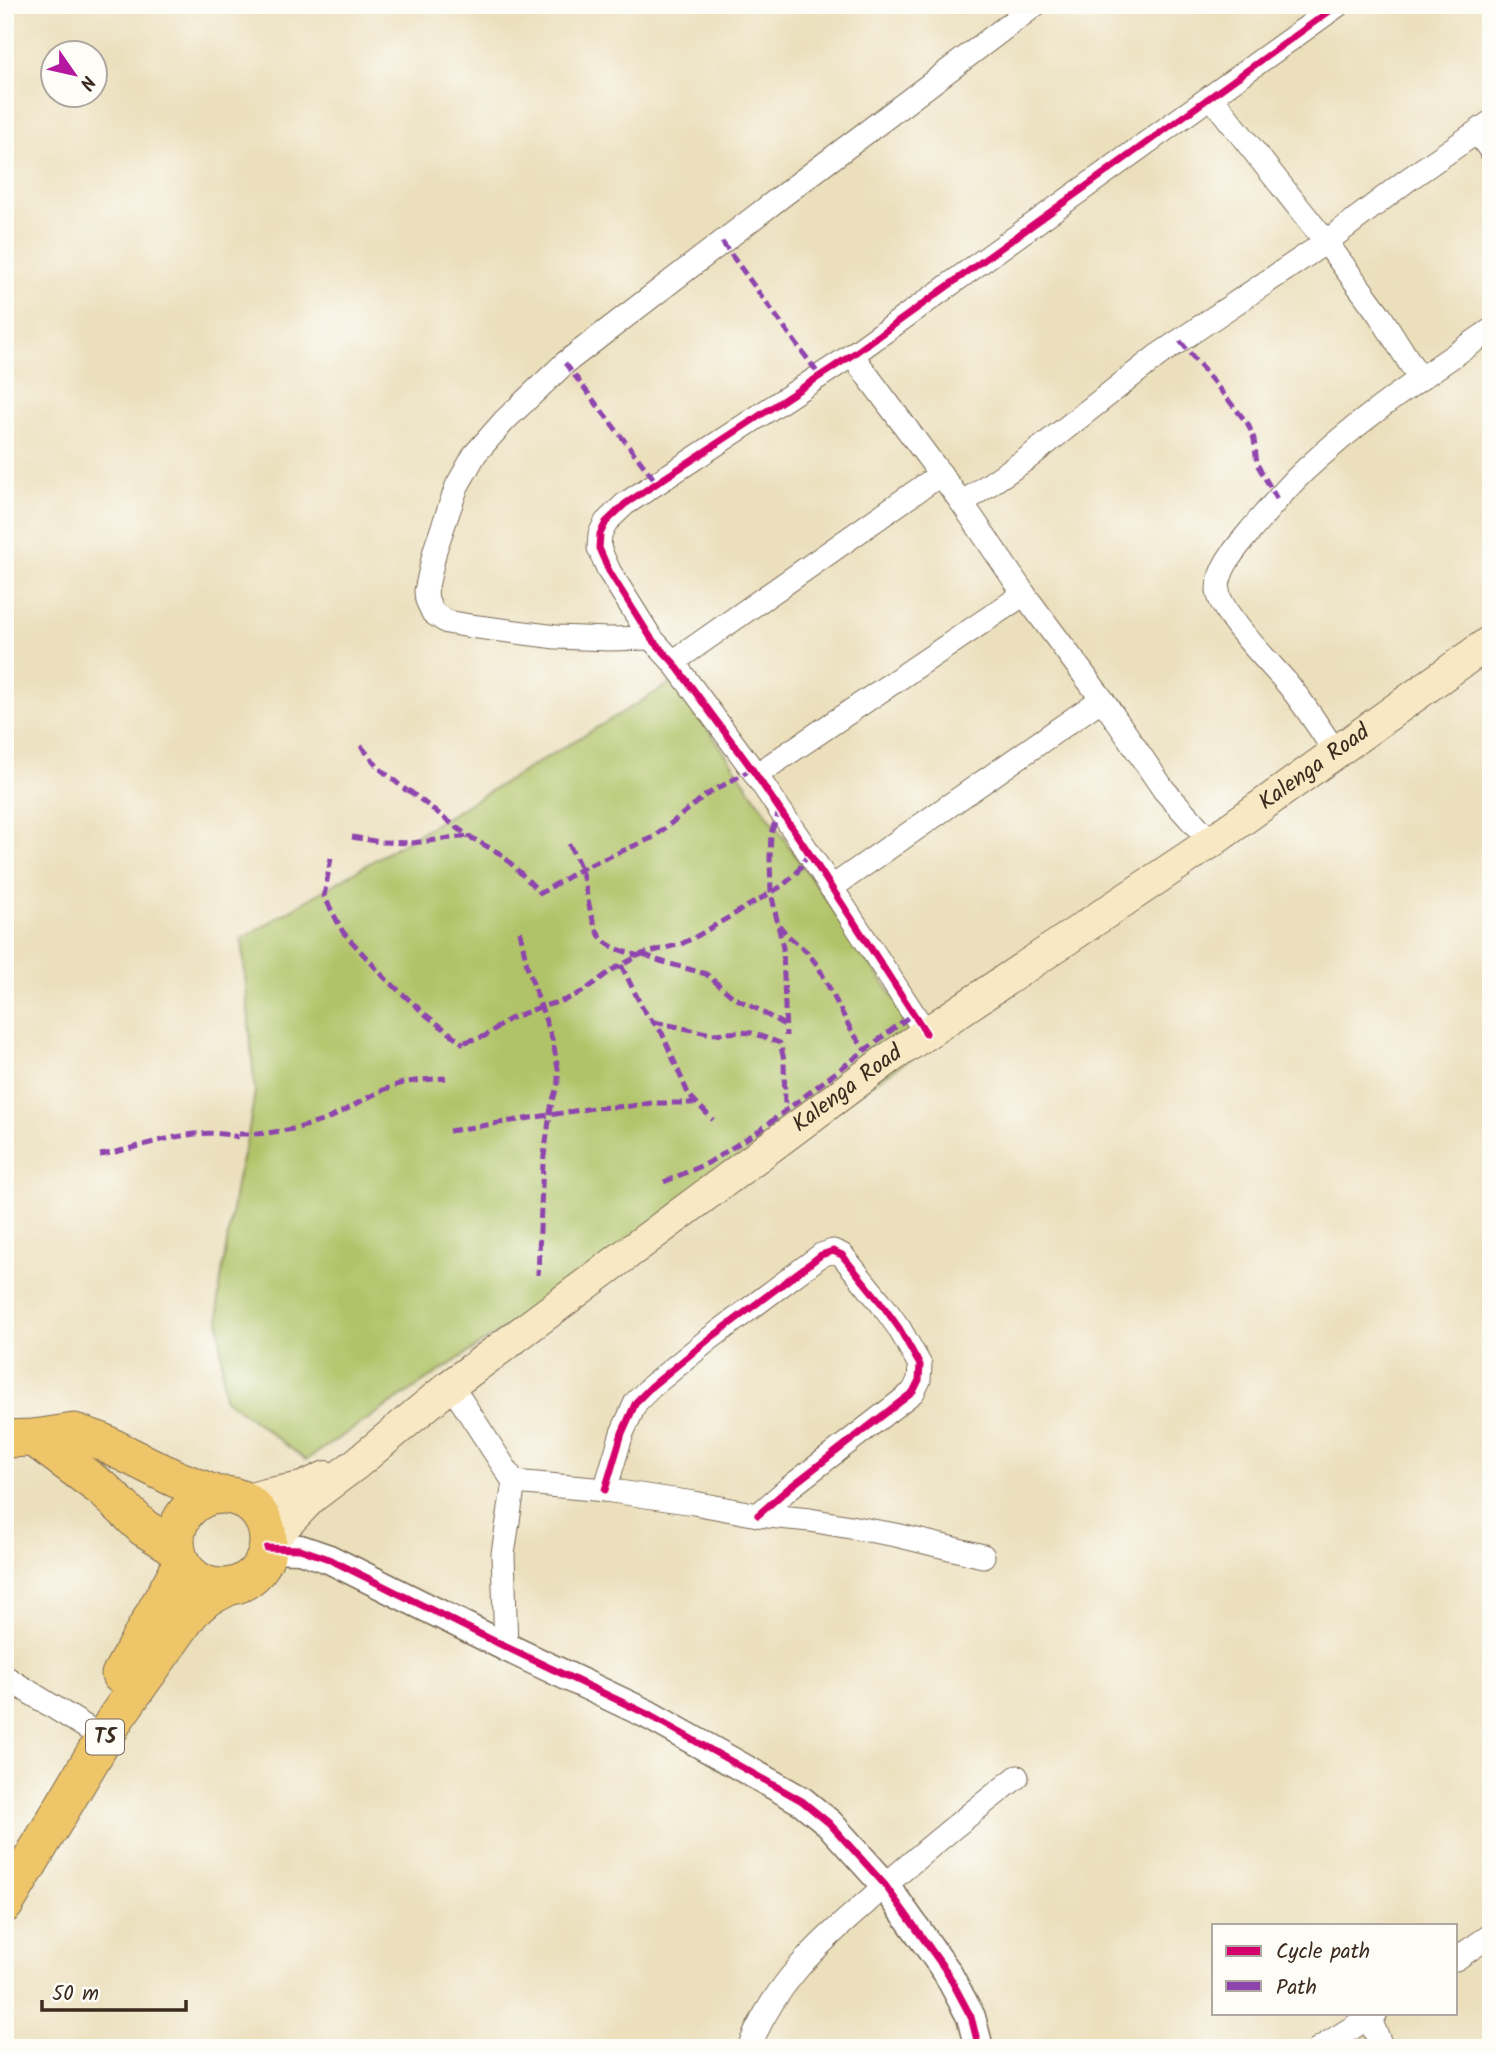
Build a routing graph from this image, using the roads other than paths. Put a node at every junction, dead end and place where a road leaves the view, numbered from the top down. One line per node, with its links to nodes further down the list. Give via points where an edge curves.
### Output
1 (1035, 5): 13 (street, via 555,371 475,453 457,486 435,550 426,591 438,618 556,637)
2 (1338, 5): 3 (street)
3 (1211, 97): 6 (street); 8 (street)
4 (1484, 127): 5 (street); 6 (street)
5 (1491, 151)
6 (1326, 242): 9 (street); 11 (street, via 1157,356 1028,458)
7 (1491, 330): 9 (street)
8 (852, 355): 10 (street); 13 (street, via 625,504 606,522 599,548)
9 (1420, 379): 17 (street, via 1345,435 1277,499 1226,563 1218,590 1222,603)
10 (941, 474): 11 (street); 15 (street)
11 (962, 503): 12 (street)
12 (1024, 594): 16 (street); 18 (street)
13 (651, 638): 15 (street)
14 (1491, 641): 17 (main road, Kalenga Road)
15 (673, 663): 18 (street)
16 (1102, 699): 19 (street, via 1164,790); 20 (street)
17 (1336, 752): 19 (main road, Kalenga Road)
18 (756, 775): 20 (street)
19 (1211, 842): 21 (main road, Kalenga Road)
20 (831, 888): 21 (street)
21 (926, 1033): 22 (main road, Kalenga Road)
22 (451, 1385): 24 (main road, Kalenga Road); 25 (street)
23 (20, 1438): 27 (highway, via 74,1432 174,1478); 30 (highway, via 104,1490)
24 (356, 1464): 27 (main road, Kalenga Road, via 302,1488); 29 (main road, Kalenga Road, via 312,1497)
25 (514, 1482): 26 (street); 33 (street, via 503,1554)
26 (605, 1490): 28 (street); 28 (street, via 636,1402 708,1340 821,1255 833,1251 842,1255 899,1328 920,1365 919,1380 913,1392)
27 (231, 1498): 29 (highway, via 252,1506 264,1520); 30 (highway, T5, via 200,1500 186,1512 177,1529)
28 (758, 1515): 31 (street, via 896,1535)
29 (267, 1545): 32 (highway, T5, via 257,1571 243,1583); 33 (street, via 314,1552)
30 (178, 1556): 32 (highway, via 192,1578); 35 (highway, T5)
31 (983, 1556)
32 (226, 1588): 39 (highway, T5, via 191,1612 145,1675)
33 (506, 1647): 38 (street, via 647,1714 802,1801 829,1823)
34 (5, 1677): 35 (street)
35 (89, 1729): 37 (highway, T5)
36 (1017, 1777): 38 (street)
37 (5, 1869)
38 (885, 1885): 43 (street, via 814,1949 783,1984); 44 (street, via 947,1972 971,2017)
39 (5, 1904)
40 (1491, 1935): 41 (street)
41 (1458, 1958)
42 (1372, 2015): 45 (street); 46 (street)
43 (750, 2048)
44 (979, 2048)
45 (1320, 2048)
46 (1382, 2048)

